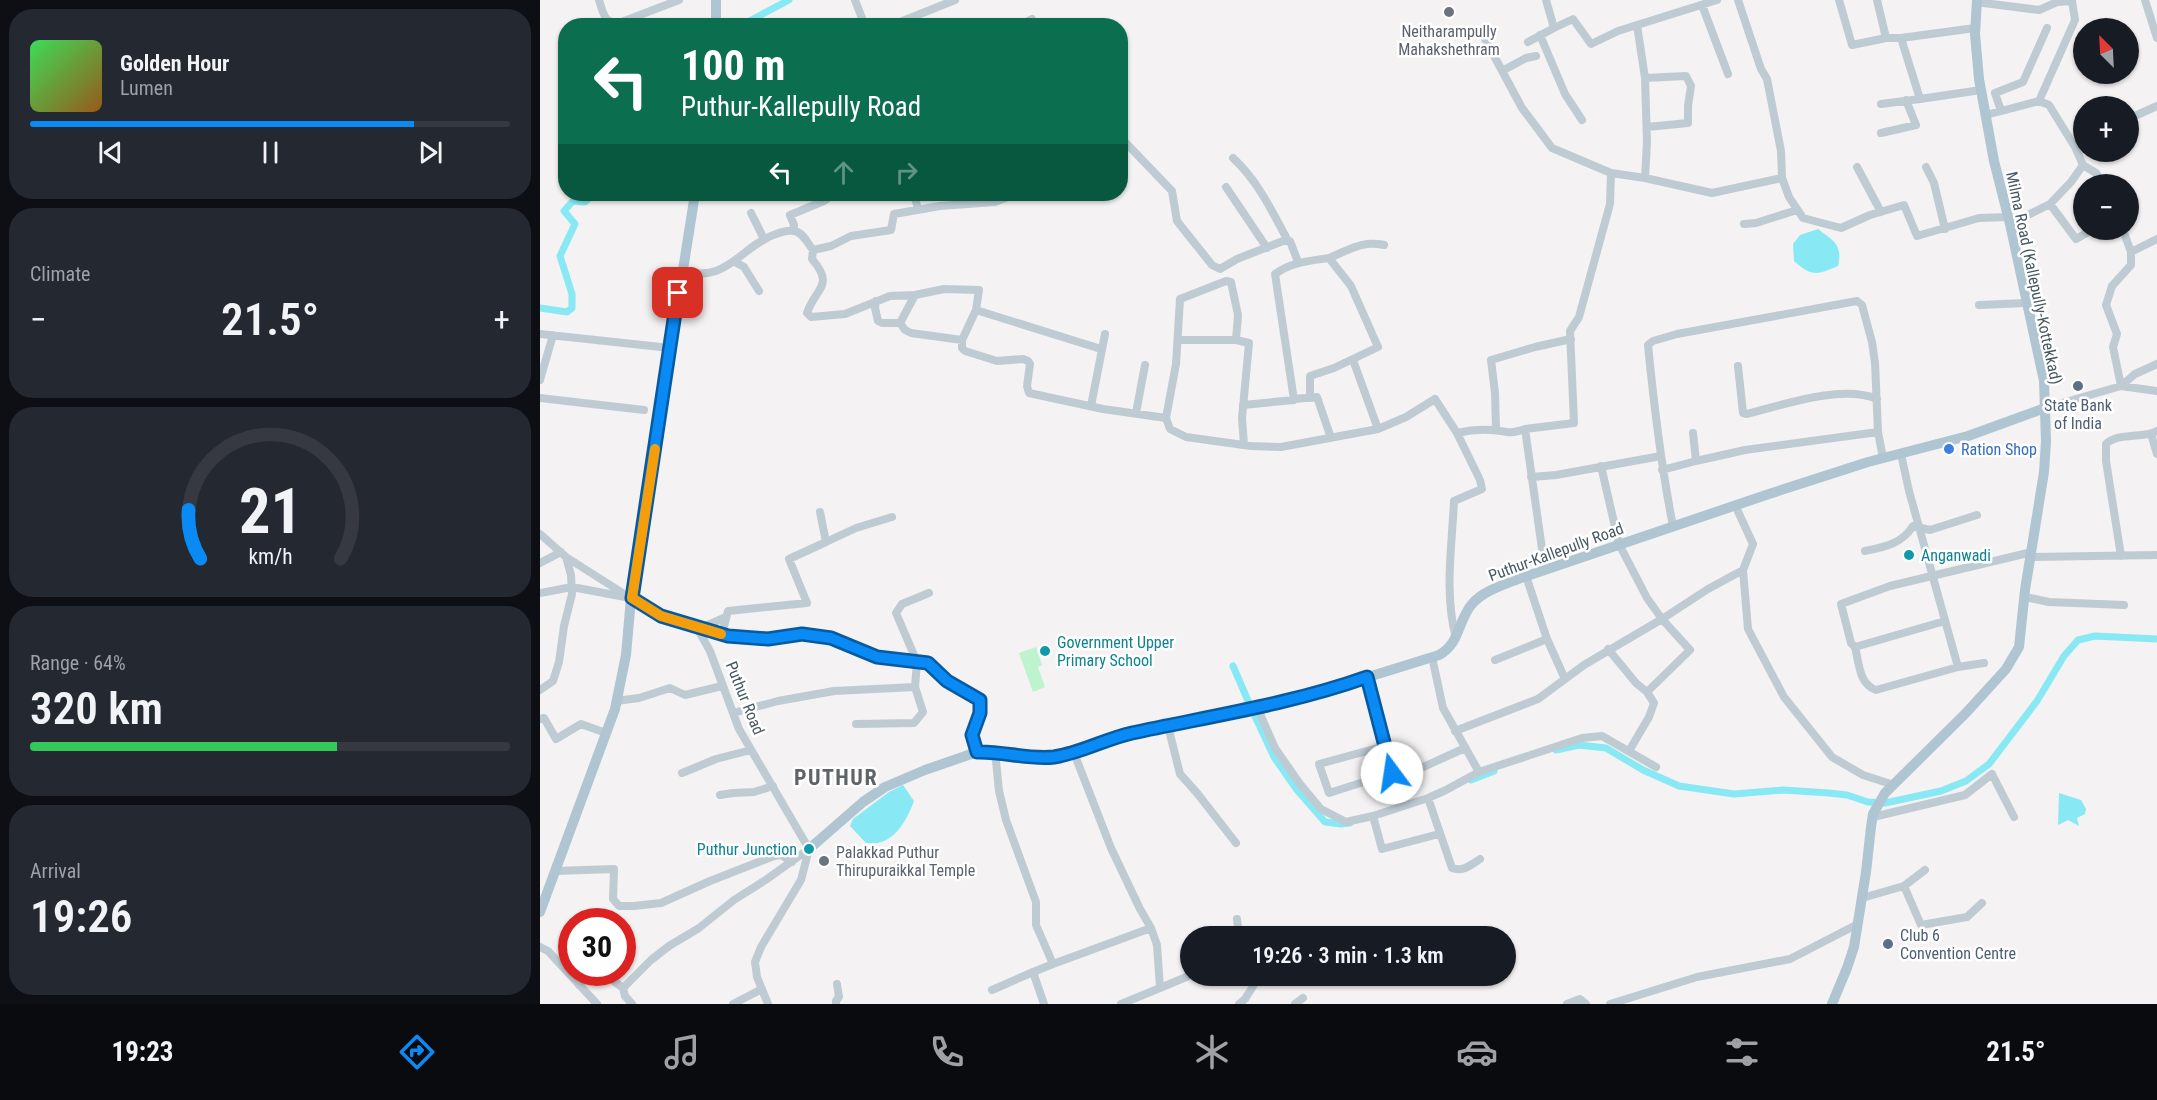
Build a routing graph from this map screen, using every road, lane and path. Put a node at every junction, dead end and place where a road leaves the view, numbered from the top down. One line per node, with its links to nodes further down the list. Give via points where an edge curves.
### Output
1 (599, 0): 16 (street)
2 (679, 0): 17 (street)
3 (716, 0): 18 (main road)
4 (855, 0): 19 (street)
5 (925, 0): 15 (street)
6 (955, 0): 15 (street)
7 (1546, 0): 22 (street)
8 (1717, 0): 14 (street)
9 (1738, 0): 57 (street, via 1767,80 1781,151)
10 (1839, 0): 26 (street, via 1852,45)
11 (1877, 0): 26 (street)
12 (2145, 0): 28 (street)
13 (1977, 1): 23 (main road, Milma Road (Kallepully-Kottekkad)); 38 (street, via 2039,10 2056,2 2072,1 2075,20)
14 (1704, 3): 21 (street); 33 (street)
15 (929, 10): 20 (street)
16 (605, 18)
17 (631, 18)
18 (716, 18)
19 (862, 18)
20 (910, 18)
21 (1637, 26): 22 (street, via 1591,44 1574,19); 34 (street)
22 (1554, 28): 25 (street)
23 (1975, 28): 27 (street); 35 (main road, Milma Road (Kallepully-Kottekkad))
24 (2047, 28): 41 (street, via 2023,82 1995,93)
25 (1540, 35): 30 (street); 44 (street, via 1565,94)
26 (1886, 38): 27 (street)
27 (1902, 38): 36 (street)
28 (2157, 38)
29 (1485, 39): 32 (street)
30 (1528, 42)
31 (1536, 56): 32 (street)
32 (1502, 71): 54 (street, via 1522,108 1552,148)
33 (1728, 74)
34 (1645, 78): 45 (street); 45 (street, via 1686,76 1691,86 1688,123)
35 (1981, 90): 36 (street); 43 (main road, Milma Road (Kallepully-Kottekkad))
36 (1920, 99): 37 (street)
37 (1906, 100): 39 (street); 46 (street, via 1916,125)
38 (2039, 101): 41 (street); 47 (street, via 2049,105)
39 (1881, 104)
40 (2157, 106): 42 (street)
41 (2001, 111): 43 (street)
42 (2139, 114)
43 (1986, 115): 70 (main road, Milma Road (Kallepully-Kottekkad))
44 (1582, 120)
45 (1647, 127): 56 (street)
46 (1881, 133)
47 (2073, 142)
48 (1128, 145): 80 (street, via 1172,191 1177,221 1212,265 1220,269)
49 (1233, 158): 78 (street, via 1266,199)
50 (2082, 162): 51 (street)
51 (2083, 165): 55 (street); 65 (street)
52 (1926, 167): 72 (street)
53 (1857, 168): 68 (street)
54 (1611, 173): 56 (street); 97 (street, via 1610,204 1579,317 1570,331)
55 (2097, 174)
56 (1645, 178): 57 (street, via 1712,193)
57 (1782, 178): 67 (street)
58 (1226, 187): 80 (street)
59 (694, 201): 86 (main road)
60 (824, 201): 73 (street, via 790,214)
61 (916, 201): 66 (street)
62 (971, 201): 64 (street)
63 (998, 201): 64 (street)
64 (972, 204): 66 (street)
65 (2050, 204): 70 (street); 74 (street)
66 (918, 209): 81 (street, via 894,214 891,230 851,236)
67 (1797, 210): 68 (street, via 1803,218 1840,228); 71 (street)
68 (1881, 212): 72 (street, via 1904,205 1917,236)
69 (751, 213): 75 (street)
70 (2009, 221): 72 (street, via 1979,219); 90 (main road, Milma Road (Kallepully-Kottekkad))
71 (1744, 224)
72 (1945, 228)
73 (793, 230): 75 (street); 81 (street)
74 (2073, 235)
75 (764, 239): 84 (street)
76 (2157, 239): 82 (street)
77 (2127, 240): 82 (street)
78 (1288, 241): 80 (street); 85 (street)
79 (1384, 245): 83 (street, via 1370,242)
80 (1267, 248)
81 (813, 250): 89 (street, via 812,259 821,269 824,286 807,313 811,317 846,314)
82 (2131, 252): 108 (street, via 2131,265 2112,286 2106,305 2117,334 2114,347)
83 (1329, 258): 85 (street); 103 (street, via 1351,285 1378,347)
84 (735, 262): 86 (street, via 714,273 695,275); 87 (street, via 744,267)
85 (1298, 262): 112 (street, via 1275,274)
86 (682, 270): 101 (main road)
87 (759, 291)
88 (915, 295): 89 (street); 92 (street, via 979,290); 93 (street)
89 (876, 301): 93 (street, via 878,321)
90 (2026, 303): 91 (street); 116 (main road, Milma Road (Kallepully-Kottekkad), via 2044,381)
91 (1979, 305)
92 (976, 310): 98 (street); 102 (street)
93 (900, 323): 98 (street, via 911,333)
94 (540, 334): 96 (street)
95 (1105, 334): 102 (street)
96 (553, 335): 101 (street); 107 (street)
97 (1571, 339): 121 (street, via 1574,423); 122 (street, via 1491,360)
98 (962, 340): 115 (street, via 965,351 997,361 1028,361 1029,393)
99 (1178, 340): 100 (street); 100 (street, via 1180,299 1227,281 1231,282 1238,315); 119 (street)
100 (1236, 340): 114 (street, via 1249,343)
101 (670, 348): 160 (main road)
102 (1101, 350): 115 (street)
103 (1353, 360): 111 (street, via 1310,376); 120 (street)
104 (2157, 364): 108 (street)
105 (1145, 366): 118 (street)
106 (1738, 366): 113 (street, via 1743,413 1839,394 1867,394)
107 (540, 380)
108 (2121, 386): 109 (street); 116 (street)
109 (2157, 391)
110 (540, 398): 117 (street)
111 (1310, 398): 112 (street); 127 (street, via 1317,397)
112 (1294, 399): 114 (street)
113 (1877, 399): 123 (street); 131 (street, via 1872,342 1862,305 1857,301 1669,336 1648,345)
114 (1243, 405): 128 (street)
115 (1092, 406): 118 (street)
116 (2045, 408): 129 (main road, Puthur-Kallepully Road, via 1968,436); 148 (main road, Milma Road (Kallepully-Kottekkad), via 2044,472)
117 (644, 410)
118 (1136, 413): 119 (street)
119 (1166, 418): 128 (street, via 1170,429 1186,437)
120 (1378, 429): 124 (street, via 1435,399); 127 (street)
121 (1524, 429): 122 (street, via 1503,434); 136 (street)
122 (1496, 430): 124 (street)
123 (1878, 432): 132 (street); 133 (street, via 1745,450)
124 (1457, 433): 167 (street, via 1482,489 1454,501 1449,576)
125 (1693, 433): 133 (street)
126 (2154, 433): 130 (street); 150 (street, via 2106,444)
127 (1331, 438): 128 (street, via 1281,447)
128 (1244, 445)
129 (1901, 454): 132 (main road, Puthur-Kallepully Road); 142 (street)
130 (2157, 454)
131 (1660, 456): 134 (street); 135 (street)
132 (1884, 458): 137 (main road, Puthur-Kallepully Road)
133 (1696, 461): 135 (street)
134 (1600, 466): 136 (street); 145 (street)
135 (1662, 470): 141 (street)
136 (1531, 477): 152 (street)
137 (1735, 505): 141 (main road, Puthur-Kallepully Road); 153 (street, via 1753,543)
138 (820, 512): 144 (street)
139 (1977, 515): 142 (street, via 1930,531)
140 (892, 517): 144 (street)
141 (1673, 526): 145 (main road, Puthur-Kallepully Road)
142 (1920, 528): 146 (street, via 1913,526 1900,540); 155 (street)
143 (540, 534): 147 (street)
144 (826, 542): 162 (street, via 789,559 807,603 728,610)
145 (1619, 544): 152 (main road, Puthur-Kallepully Road); 163 (street)
146 (1865, 551)
147 (563, 554): 151 (street); 156 (street); 160 (street)
148 (2032, 554): 150 (street); 155 (street); 159 (main road, Milma Road (Kallepully-Kottekkad))
149 (2157, 555): 150 (street)
150 (2121, 556)
151 (540, 563)
152 (1545, 570): 154 (main road, Puthur-Kallepully Road)
153 (1743, 570): 163 (street); 201 (street, via 1748,629 1784,697 1832,757 1863,775)
154 (1526, 576): 167 (main road, Puthur-Kallepully Road, via 1472,603); 168 (street)
155 (1933, 576): 164 (street); 169 (street, via 1841,604)
156 (572, 587): 157 (street); 160 (street); 180 (street, via 559,662 553,681)
157 (540, 593)
158 (929, 593): 173 (street, via 902,604 896,613)
159 (2025, 597): 161 (street, via 2049,602); 201 (main road, Milma Road (Kallepully-Kottekkad), via 2019,646 2006,669)
160 (632, 598): 165 (street, via 661,616); 182 (main road)
161 (2124, 605)
162 (726, 617): 165 (street); 166 (street)
163 (1662, 619): 170 (street); 181 (street, via 1690,650)
164 (1945, 621): 169 (street); 175 (street)
165 (698, 627): 166 (street); 178 (street, Puthur Road)
166 (722, 634): 173 (street, via 768,639 802,634 831,638 877,657)
167 (1456, 638): 171 (main road, Puthur-Kallepully Road, via 1448,650)
168 (1547, 639): 172 (street); 177 (street)
169 (1855, 647): 175 (street, via 1863,682 1876,690)
170 (1608, 650): 177 (street); 181 (street)
171 (1432, 657): 176 (main road, Puthur-Kallepully Road); 188 (street, via 1443,708)
172 (1495, 660)
173 (917, 662): 179 (street); 194 (street, via 928,663 947,681 980,700 972,735)
174 (1984, 663): 175 (street)
175 (1958, 667)
176 (1367, 677): 183 (main road, Puthur-Kallepully Road); 190 (street)
177 (1565, 679): 188 (street, via 1538,699)
178 (722, 686): 182 (street, via 685,695 670,688); 184 (street, Puthur Road)
179 (915, 687): 184 (street, via 834,691); 186 (street, via 922,712 914,723)
180 (540, 690)
181 (1647, 692): 193 (street, via 1654,703)
182 (616, 701): 189 (main road)
183 (1257, 707): 187 (main road, Puthur-Kallepully Road); 205 (street, via 1275,748 1321,809 1346,822)
184 (733, 713): 192 (street, Puthur Road)
185 (540, 719): 189 (street, via 544,718 556,739 581,724)
186 (856, 724)
187 (1168, 726): 196 (main road, Puthur-Kallepully Road, via 1121,735); 209 (street, via 1180,774)
188 (1455, 731): 191 (street)
189 (606, 733): 214 (main road)
190 (1385, 746): 200 (street); 200 (street, via 1319,764 1329,793)
191 (1465, 748): 198 (street); 200 (street, via 1421,768)
192 (751, 750): 199 (street); 202 (street, Puthur Road)
193 (1629, 751): 197 (street); 198 (street, via 1602,735)
194 (977, 752): 195 (main road, Puthur-Kallepully Road); 210 (main road, Puthur-Kallepully Road, via 885,787)
195 (995, 752): 196 (main road, Puthur-Kallepully Road, via 1031,757); 225 (street, via 1006,820 1036,902 1036,925)
196 (1074, 753): 222 (street, via 1111,848)
197 (1656, 767)
198 (1479, 772): 204 (street)
199 (682, 773)
200 (1392, 773)
201 (1894, 785): 206 (main road, Milma Road (Kallepully-Kottekkad))
202 (773, 786): 203 (street); 210 (street, Puthur Road)
203 (720, 795)
204 (1428, 798): 205 (street); 208 (street)
205 (1373, 816): 208 (street, via 1382,849)
206 (1873, 816): 207 (street, via 1965,795 1992,774); 216 (main road, Milma Road (Kallepully-Kottekkad))
207 (2013, 817)
208 (1439, 834): 211 (street, via 1453,869 1469,867)
209 (1236, 843)
210 (809, 849): 212 (street); 234 (street, via 801,880 755,962)
211 (1480, 859)
212 (792, 862): 214 (street, via 781,855 774,856 661,903 634,906 619,906 613,899 614,869); 232 (street, via 669,946)
213 (1924, 870): 215 (street)
214 (555, 871): 218 (main road)
215 (1904, 886): 216 (street); 217 (street, via 1921,926 1967,917)
216 (1862, 898): 220 (main road, Milma Road (Kallepully-Kottekkad))
217 (1982, 903)
218 (540, 912)
219 (1237, 919): 221 (street)
220 (1858, 924): 248 (street, via 1790,959 1697,977); 249 (main road, Milma Road (Kallepully-Kottekkad), via 1848,968)
221 (1238, 926)
222 (1151, 928): 225 (street); 233 (street, via 1157,945)
223 (540, 947): 224 (street)
224 (558, 962)
225 (1053, 964): 226 (street)
226 (1033, 972): 235 (street); 242 (street)
227 (1180, 980): 233 (street)
228 (837, 984): 241 (street)
229 (580, 986): 237 (street)
230 (620, 986): 232 (street)
231 (1253, 986): 244 (street)
232 (623, 988): 238 (street)
233 (1160, 988): 243 (street)
234 (762, 989): 239 (street); 240 (street)
235 (992, 990)
236 (1303, 998): 245 (street)
237 (597, 1004)
238 (632, 1004)
239 (733, 1004)
240 (768, 1004)
241 (836, 1004)
242 (1044, 1004)
243 (1121, 1004)
244 (1239, 1004)
245 (1295, 1004)
246 (1567, 1004): 247 (street, via 1580,999)
247 (1586, 1004)
248 (1610, 1004)
249 (1832, 1004)

